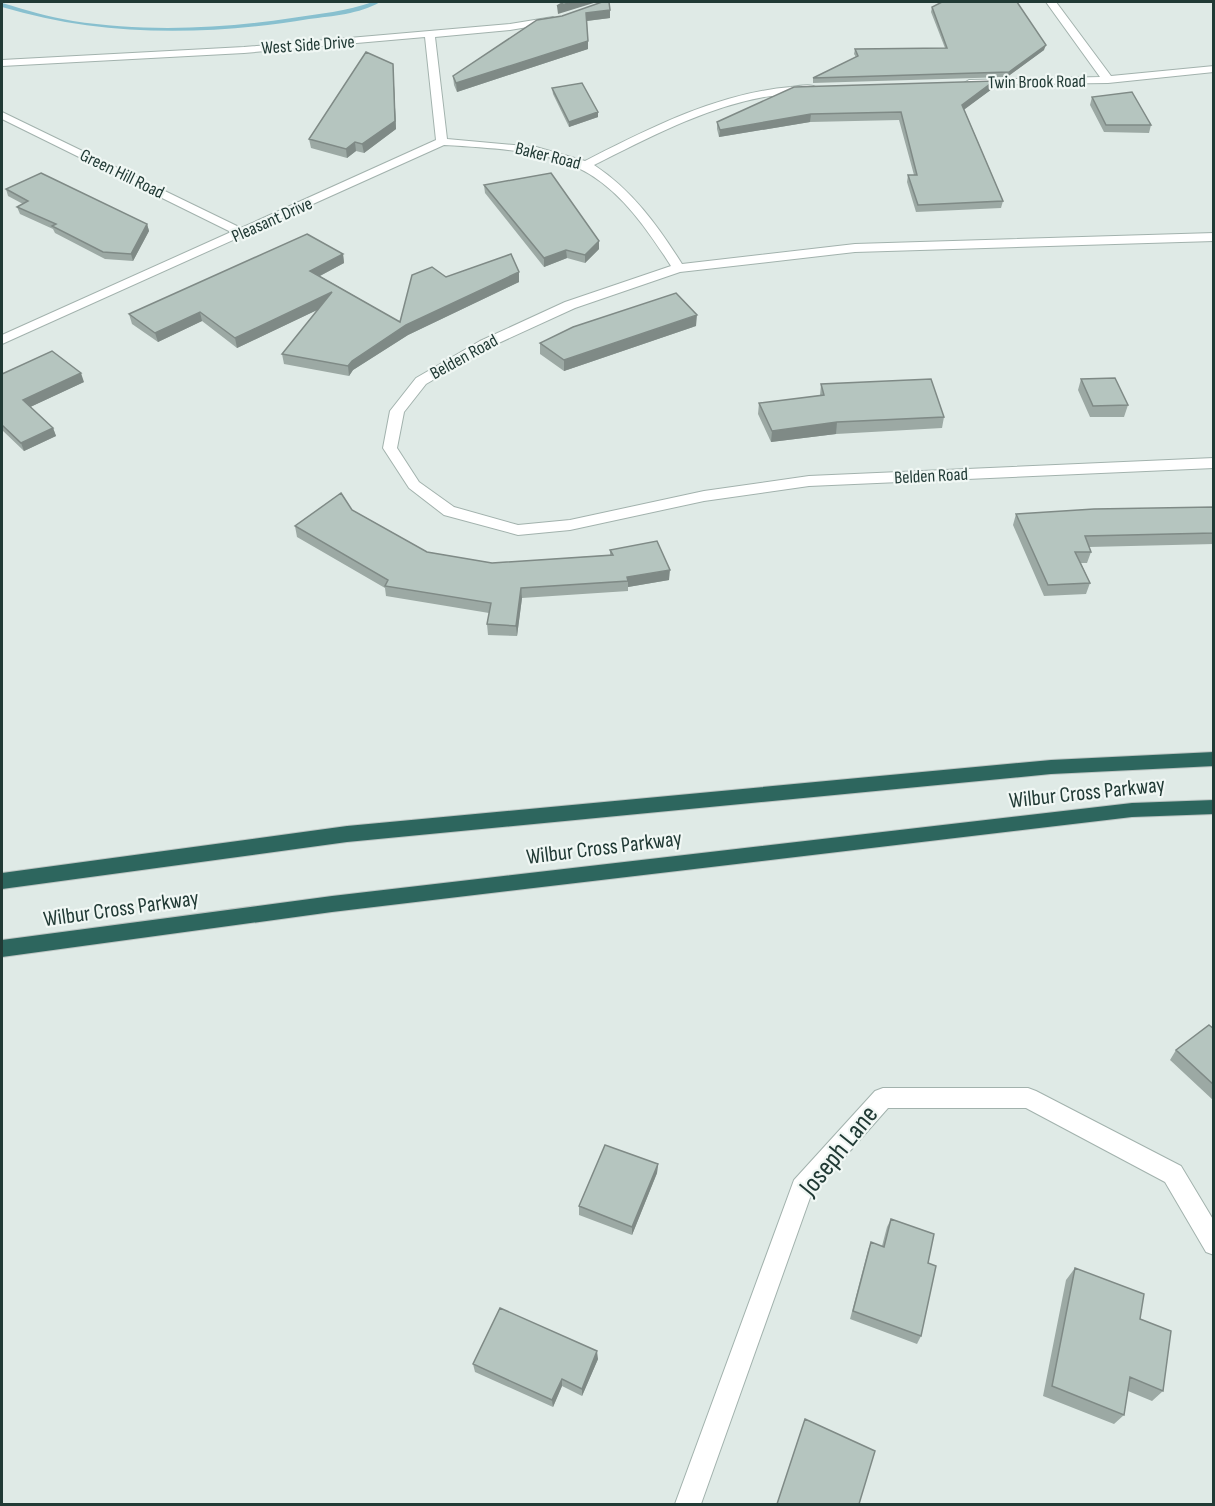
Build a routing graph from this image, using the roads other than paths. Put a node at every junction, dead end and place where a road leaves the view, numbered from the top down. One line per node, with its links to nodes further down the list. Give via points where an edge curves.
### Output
1 (1051, 2): 7 (street)
2 (561, 19): 3 (street, West Side Drive)
3 (430, 34): 4 (street, West Side Drive, via 244,50); 11 (street)
4 (7, 63): 5 (street)
5 (2, 69)
6 (1214, 69): 7 (street, Twin Brook Road)
7 (1108, 80): 8 (street, Twin Brook Road)
8 (959, 83)
9 (828, 88): 12 (street, via 793,89 731,101 654,130)
10 (2, 115): 13 (street, Green Hill Road)
11 (442, 142): 12 (street, Baker Road, via 494,144 549,153); 13 (street, Pleasant Drive)
12 (586, 165): 15 (street, Baker Road, via 617,188 657,234)
13 (242, 233): 16 (street, Pleasant Drive)
14 (1214, 237): 15 (street, Belden Road, via 855,248)
15 (678, 268): 17 (street, Belden Road, via 570,305 485,344 421,381 397,411 390,448 414,485 449,511 518,530 570,525 705,495 809,481)
16 (2, 340)
17 (1214, 463)
18 (1214, 759): 20 (highway, Wilbur Cross Parkway, via 1051,767 347,834)
19 (1214, 807): 21 (highway, Wilbur Cross Parkway, via 1132,810 379,898)
20 (2, 881)
21 (2, 949)
22 (1214, 1244): 23 (street, Joseph Lane, via 1173,1174 1028,1098 883,1098 802,1188)
23 (688, 1504)

